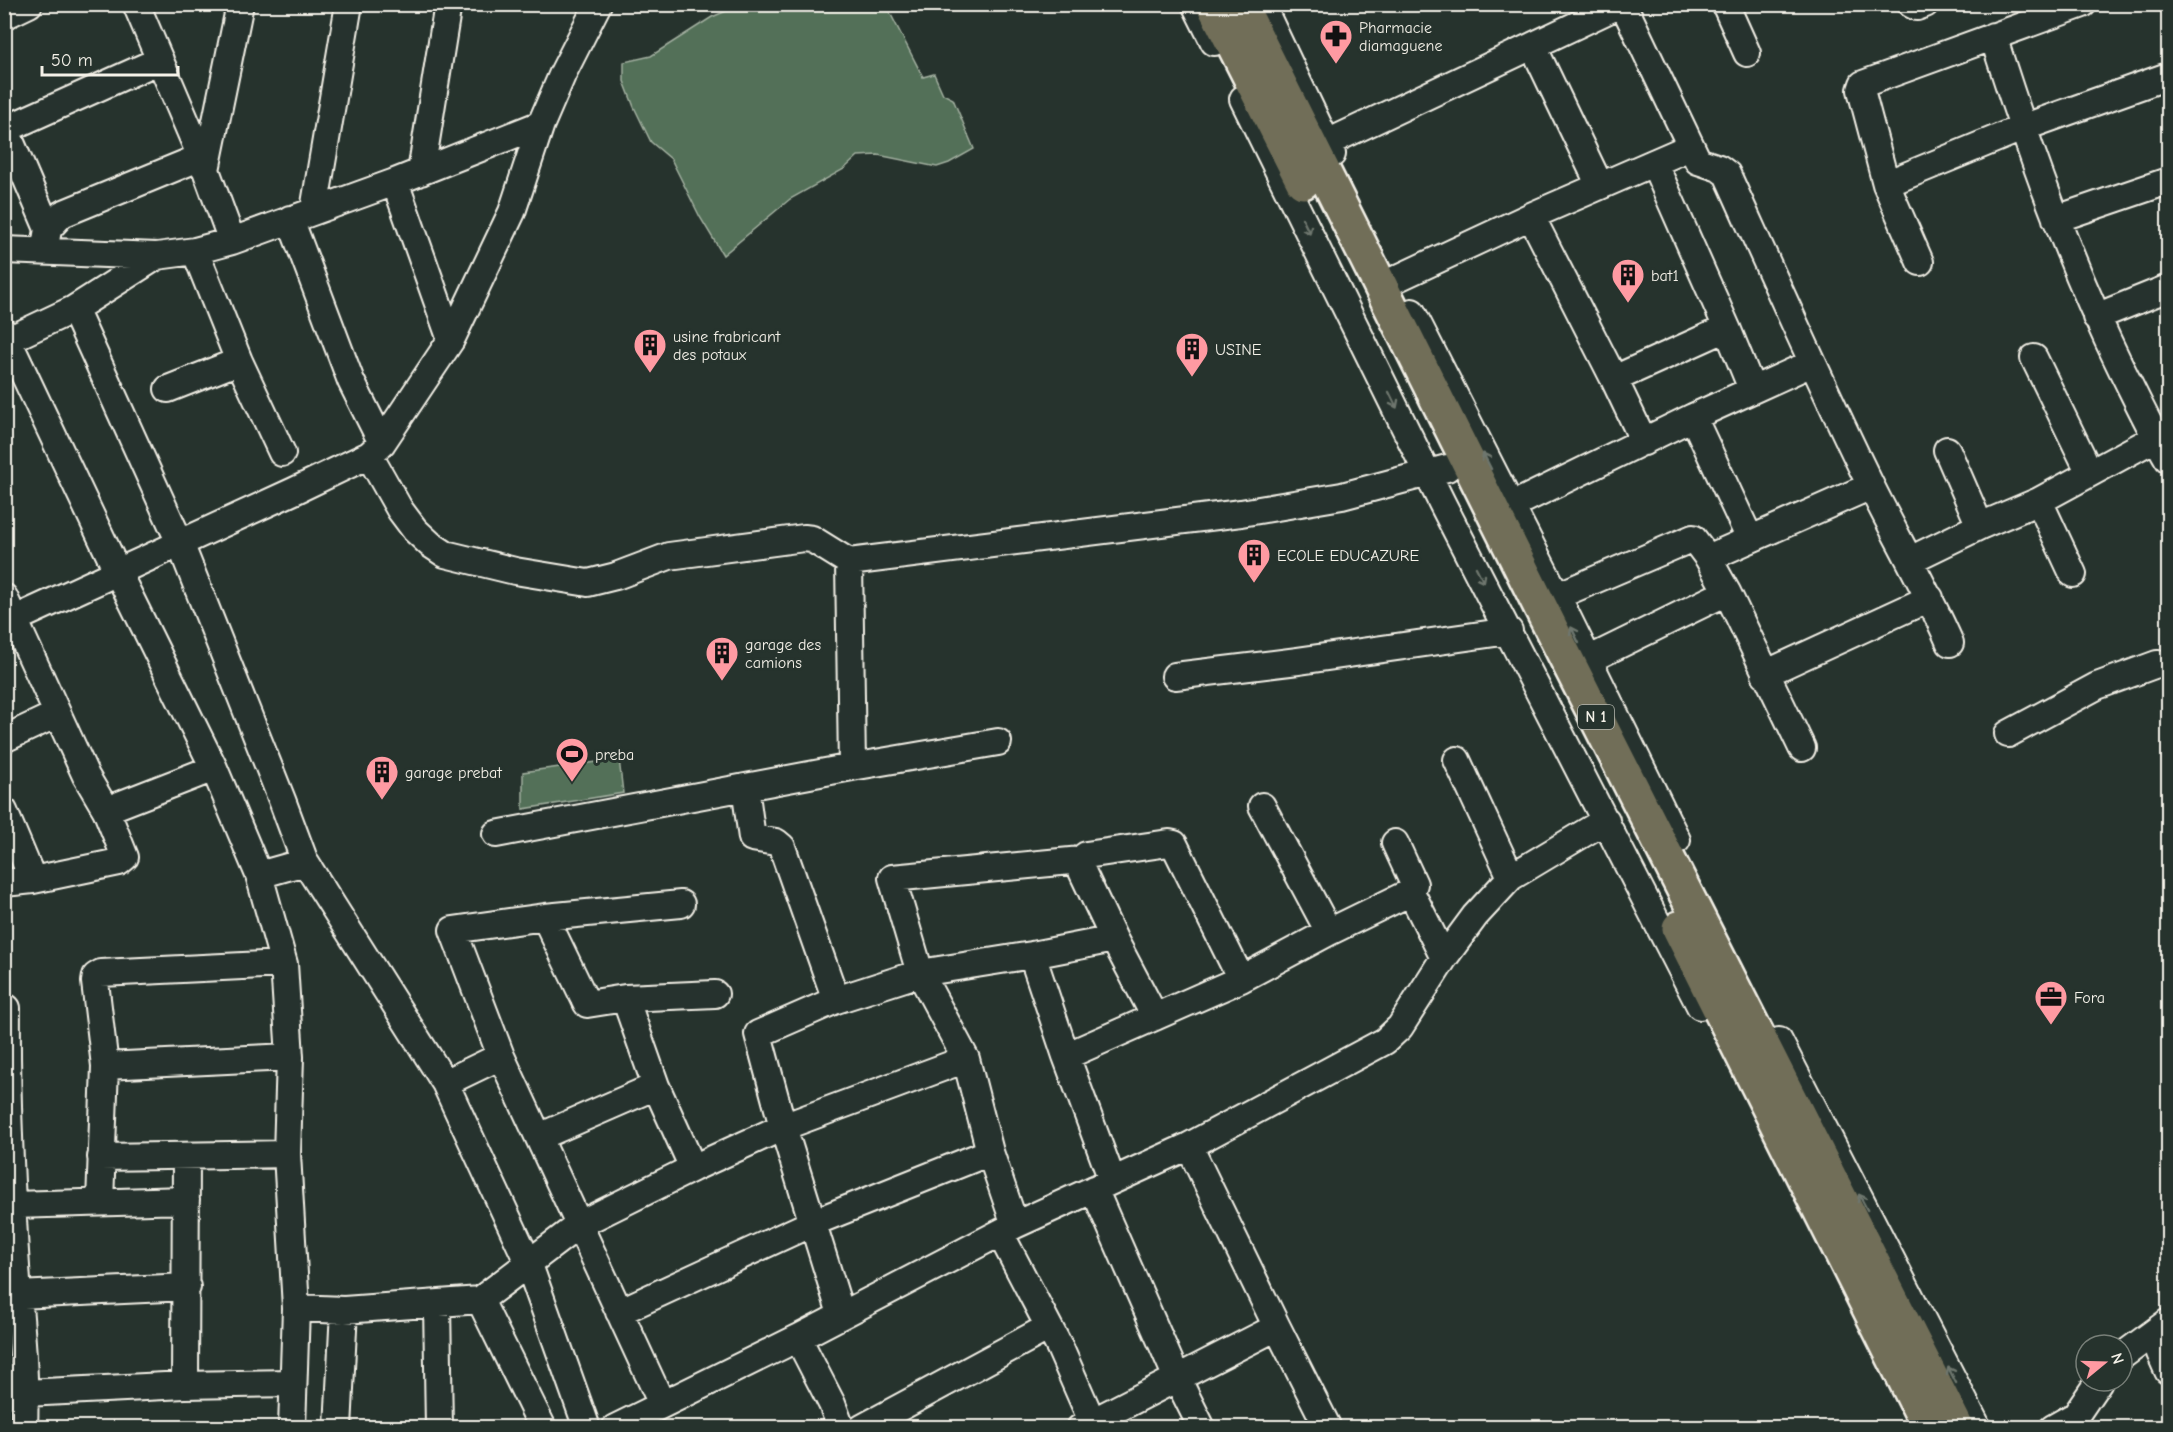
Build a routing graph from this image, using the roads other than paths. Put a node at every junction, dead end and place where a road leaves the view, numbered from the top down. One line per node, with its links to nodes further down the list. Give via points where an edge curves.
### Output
1 (29, 4): 16 (street)
2 (136, 4): 21 (street)
3 (240, 4): 29 (street)
4 (349, 4): 35 (street)
5 (448, 4): 30 (street)
6 (598, 4): 23 (street)
7 (1195, 4): 18 (street)
8 (1214, 4): 18 (highway, N 1)
9 (1240, 4): 45 (highway, N 1)
10 (1262, 4): 26 (street)
11 (1622, 4): 19 (street); 27 (street)
12 (1725, 4): 20 (street)
13 (1911, 4): 14 (street)
14 (1925, 4)
15 (2083, 4): 17 (street)
16 (4, 16)
17 (1993, 36): 25 (street); 33 (street, via 1863,84 1860,90)
18 (1222, 39): 65 (highway, N 1, one-way to 65)
19 (1533, 46): 26 (street); 34 (street)
20 (1747, 53)
21 (160, 60): 24 (street); 29 (street)
22 (2169, 76): 25 (street)
23 (541, 124): 30 (street); 51 (street, via 512,212)
24 (5, 128): 39 (street)
25 (2022, 128): 33 (street); 38 (street)
26 (1327, 143): 45 (street)
27 (1690, 147): 28 (street); 54 (street, via 1700,162 1727,174)
28 (1654, 163): 34 (street); 49 (street)
29 (204, 164): 39 (street, via 62,214); 40 (street)
30 (421, 172): 32 (street)
31 (2169, 181): 38 (street)
32 (395, 182): 35 (street); 51 (street)
33 (1886, 184): 44 (street)
34 (1600, 186): 36 (street)
35 (314, 210): 37 (street)
36 (1532, 216): 45 (street); 55 (street)
37 (290, 219): 40 (street); 61 (street)
38 (2056, 219): 48 (street)
39 (47, 240): 41 (street); 43 (street)
40 (232, 241): 42 (street)
41 (4, 250)
42 (195, 250): 43 (street); 53 (street)
43 (157, 256): 47 (street)
44 (1920, 262)
45 (1388, 282): 69 (street, one-way to 45); 184 (highway, N 1, via 1555,636)
46 (2169, 288): 48 (street)
47 (74, 309): 50 (street); 72 (street)
48 (2096, 317): 59 (street)
49 (1727, 328): 55 (street); 57 (street)
50 (6, 338): 76 (street)
51 (451, 340): 61 (street)
52 (2034, 358): 66 (street)
53 (239, 361): 56 (street); 63 (street)
54 (1812, 363): 57 (street); 67 (street)
55 (1614, 379): 60 (street)
56 (168, 389)
57 (1752, 389): 58 (street)
58 (1693, 417): 60 (street); 71 (street)
59 (2162, 434): 64 (street); 66 (street)
60 (1644, 442): 69 (street)
61 (375, 449): 72 (street); 75 (street, via 400,510 430,544 445,554 515,572 588,583 669,556 804,538)
62 (1947, 450): 70 (street)
63 (282, 453)
64 (2169, 459)
65 (1438, 471): 75 (street, via 1342,496 1241,513); 82 (street, one-way to 82); 183 (highway, N 1)
66 (2090, 473): 68 (street)
67 (1871, 486): 71 (street); 74 (street)
68 (2039, 501): 70 (street); 77 (street)
69 (1511, 506): 79 (street)
70 (1980, 526): 74 (street)
71 (1750, 539): 73 (street)
72 (180, 543): 76 (street); 104 (street)
73 (1708, 558): 78 (street); 79 (street, via 1696,541 1688,538)
74 (1910, 560): 80 (street)
75 (849, 562): 94 (street)
76 (118, 573): 81 (street); 95 (street)
77 (2073, 574)
78 (1726, 592): 84 (street); 86 (street)
79 (1557, 596): 84 (street, one-way to 79)
80 (1930, 598): 83 (street); 86 (street)
81 (10, 608): 88 (street)
82 (1509, 631): 87 (street); 100 (street)
83 (1950, 643)
84 (1588, 660): 185 (street, one-way to 84, via 1724,936)
85 (2169, 665): 89 (street, via 2157,664 2097,686)
86 (1765, 674): 92 (street)
87 (1175, 676)
88 (57, 714): 90 (street); 98 (street)
89 (2008, 734)
90 (4, 740)
91 (998, 742): 94 (street)
92 (1802, 748)
93 (1457, 760): 106 (street)
94 (852, 767): 96 (street)
95 (214, 768): 98 (street); 105 (street)
96 (745, 787): 101 (street); 121 (street, via 752,838 776,842 782,847)
97 (1262, 806): 112 (street)
98 (106, 810): 107 (street, via 125,854 123,860)
99 (4, 811): 107 (street)
100 (1606, 820): 106 (street); 182 (street)
101 (496, 834)
102 (1395, 843): 109 (street, via 1414,884)
103 (1081, 860): 113 (street); 117 (street, via 892,878); 118 (street, via 1086,855 1174,844)
104 (305, 862): 105 (street); 130 (street)
105 (259, 875): 116 (street)
106 (1511, 877): 115 (street)
107 (33, 880): 108 (street)
108 (4, 883)
109 (1411, 892): 112 (street); 115 (street)
110 (681, 904): 111 (street)
111 (545, 917): 120 (street, via 587,1004); 124 (street, via 453,930)
112 (1329, 932): 118 (street)
113 (1114, 939): 114 (street); 123 (street)
114 (1032, 955): 117 (street); 125 (street)
115 (1444, 958): 134 (street, via 1400,1027 1385,1041)
116 (284, 964): 126 (street); 129 (street, via 101,973 94,982)
117 (920, 973): 121 (street); 128 (street)
118 (1241, 979): 123 (street)
119 (715, 994): 120 (street)
120 (625, 998): 131 (street)
121 (836, 999): 132 (street, via 758,1034)
122 (7, 1008): 127 (street)
123 (1155, 1017): 125 (street)
124 (501, 1056): 130 (street); 133 (street)
125 (1066, 1056): 141 (street)
126 (290, 1057): 129 (street); 136 (street)
127 (5, 1059): 139 (street)
128 (966, 1059): 132 (street); 135 (street)
129 (105, 1066): 138 (street)
130 (445, 1083): 148 (street)
131 (656, 1086): 133 (street); 140 (street)
132 (783, 1127): 140 (street); 145 (street)
133 (539, 1137): 146 (street)
134 (1189, 1146): 141 (street); 158 (street)
135 (990, 1152): 145 (street); 147 (street)
136 (286, 1154): 137 (street); 154 (street)
137 (186, 1156): 138 (street); 142 (street)
138 (101, 1157): 143 (street)
139 (7, 1160): 144 (street)
140 (693, 1168): 146 (street)
141 (1103, 1184): 147 (street); 165 (street)
142 (186, 1200): 143 (street); 150 (street)
143 (100, 1202): 144 (street)
144 (13, 1205): 149 (street)
145 (812, 1223): 156 (street); 157 (street)
146 (580, 1224): 148 (street); 156 (street)
147 (1007, 1229): 157 (street); 159 (street)
148 (528, 1262): 152 (street); 176 (street)
149 (11, 1264): 151 (street)
150 (187, 1287): 151 (street); 167 (street)
151 (18, 1295): 164 (street, via 23,1346)
152 (480, 1299): 153 (street); 175 (street)
153 (436, 1304): 155 (street); 174 (street)
154 (296, 1308): 155 (street); 166 (street)
155 (344, 1310): 173 (street)
156 (620, 1312): 169 (street)
157 (841, 1314): 161 (street)
158 (1277, 1326): 165 (street); 181 (street)
159 (1049, 1327): 170 (street); 179 (street)
160 (2161, 1327): 162 (street); 163 (street, via 2160,1353)
161 (798, 1338): 169 (street); 178 (street)
162 (2134, 1347)
163 (2169, 1371)
164 (17, 1377): 167 (street); 171 (street)
165 (1177, 1378): 170 (street); 180 (street)
166 (292, 1383): 167 (street); 172 (street)
167 (186, 1385)
168 (2091, 1393): 186 (street, via 2076,1415)
169 (662, 1404): 177 (street)
170 (1089, 1425)
171 (24, 1428)
172 (292, 1428)
173 (338, 1428)
174 (439, 1428)
175 (543, 1428)
176 (587, 1428)
177 (615, 1428)
178 (841, 1428)
179 (862, 1428)
180 (1202, 1428)
181 (1328, 1428)
182 (1912, 1428)
183 (1929, 1428)
184 (1957, 1428)
185 (1978, 1428)
186 (2053, 1428)

